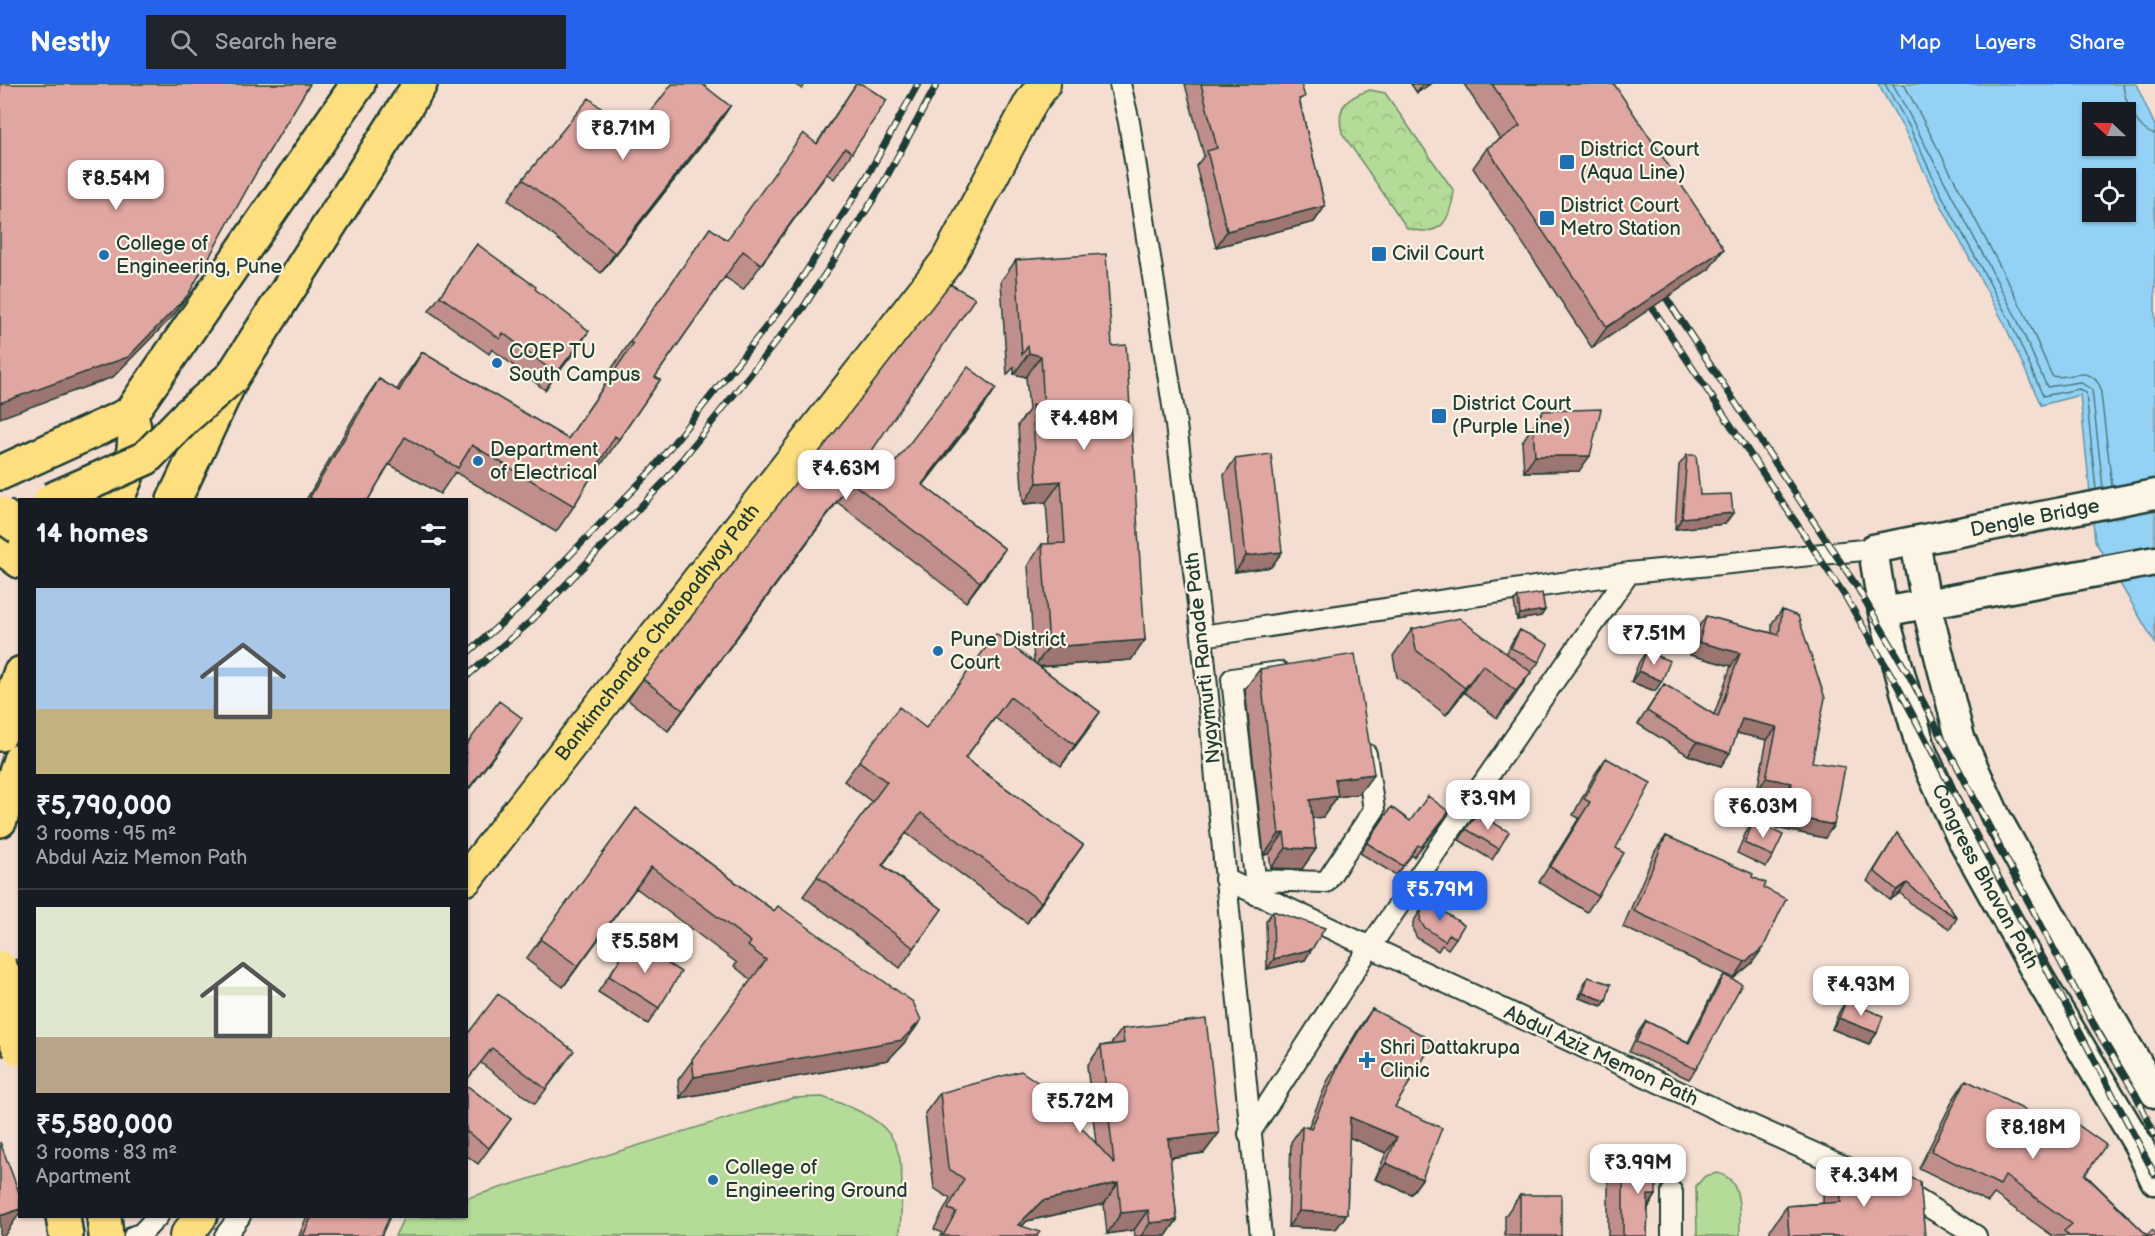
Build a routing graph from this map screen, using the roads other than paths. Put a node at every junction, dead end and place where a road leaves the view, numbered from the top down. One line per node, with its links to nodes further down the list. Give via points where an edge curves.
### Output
1 (358, 84): 6 (highway)
2 (420, 84): 5 (highway)
3 (1044, 84): 35 (main road, Bankimchandra Chatopadhyay Path, via 947,261)
4 (1120, 84): 28 (street, Nyaymurti Ranade Path, via 1131,132 1176,425)
5 (232, 377): 11 (highway, bridge, via 184,418 146,458); 13 (highway)
6 (130, 414): 7 (highway); 10 (highway, via 135,446)
7 (88, 432): 8 (highway); 12 (highway)
8 (0, 473)
9 (2155, 494): 20 (main road, Dengle Bridge)
10 (110, 496)
11 (56, 498)
12 (87, 498)
13 (175, 498)
14 (0, 514): 17 (highway, bridge)
15 (18, 514): 16 (highway)
16 (0, 521)
17 (18, 528)
18 (18, 530): 19 (highway)
19 (0, 537)
20 (1916, 540): 22 (main road, Dengle Bridge); 26 (main road, Congress Bhavan Path)
21 (0, 546): 23 (highway)
22 (1873, 549): 25 (street); 27 (main road, Congress Bhavan Path)
23 (18, 560)
24 (2155, 561): 26 (main road)
25 (1629, 573): 28 (street); 38 (street)
26 (1926, 604): 27 (main road); 43 (main road, Congress Bhavan Path, via 1960,738 1996,817)
27 (1883, 612): 45 (main road, Congress Bhavan Path, via 1922,752 1960,835)
28 (1203, 636): 36 (street, Nyaymurti Ranade Path)
29 (1297, 669): 37 (street, via 1232,680)
30 (18, 680): 31 (highway)
31 (0, 734)
32 (1364, 741): 37 (street, via 1374,810 1326,882)
33 (18, 766): 34 (highway)
34 (0, 820)
35 (468, 876)
36 (1225, 879): 37 (street, Abdul Aziz Memon Path); 44 (street, Nyaymurti Ranade Path)
37 (1257, 887): 38 (street, Abdul Aziz Memon Path)
38 (1369, 948): 44 (street); 57 (street, Abdul Aziz Memon Path, via 1913,1197)
39 (0, 968): 40 (highway, bridge)
40 (18, 999)
41 (0, 1008): 42 (highway, bridge)
42 (18, 1045)
43 (2155, 1093)
44 (1250, 1134): 55 (street, Nyaymurti Ranade Path)
45 (2155, 1180)
46 (1672, 1192): 56 (street)
47 (63, 1218): 52 (highway)
48 (156, 1218): 51 (street, via 141,1234)
49 (200, 1218): 53 (main road)
50 (238, 1218): 54 (street)
51 (112, 1231)
52 (66, 1236)
53 (186, 1236)
54 (225, 1236)
55 (1260, 1236)
56 (1672, 1236)
57 (1976, 1236)

